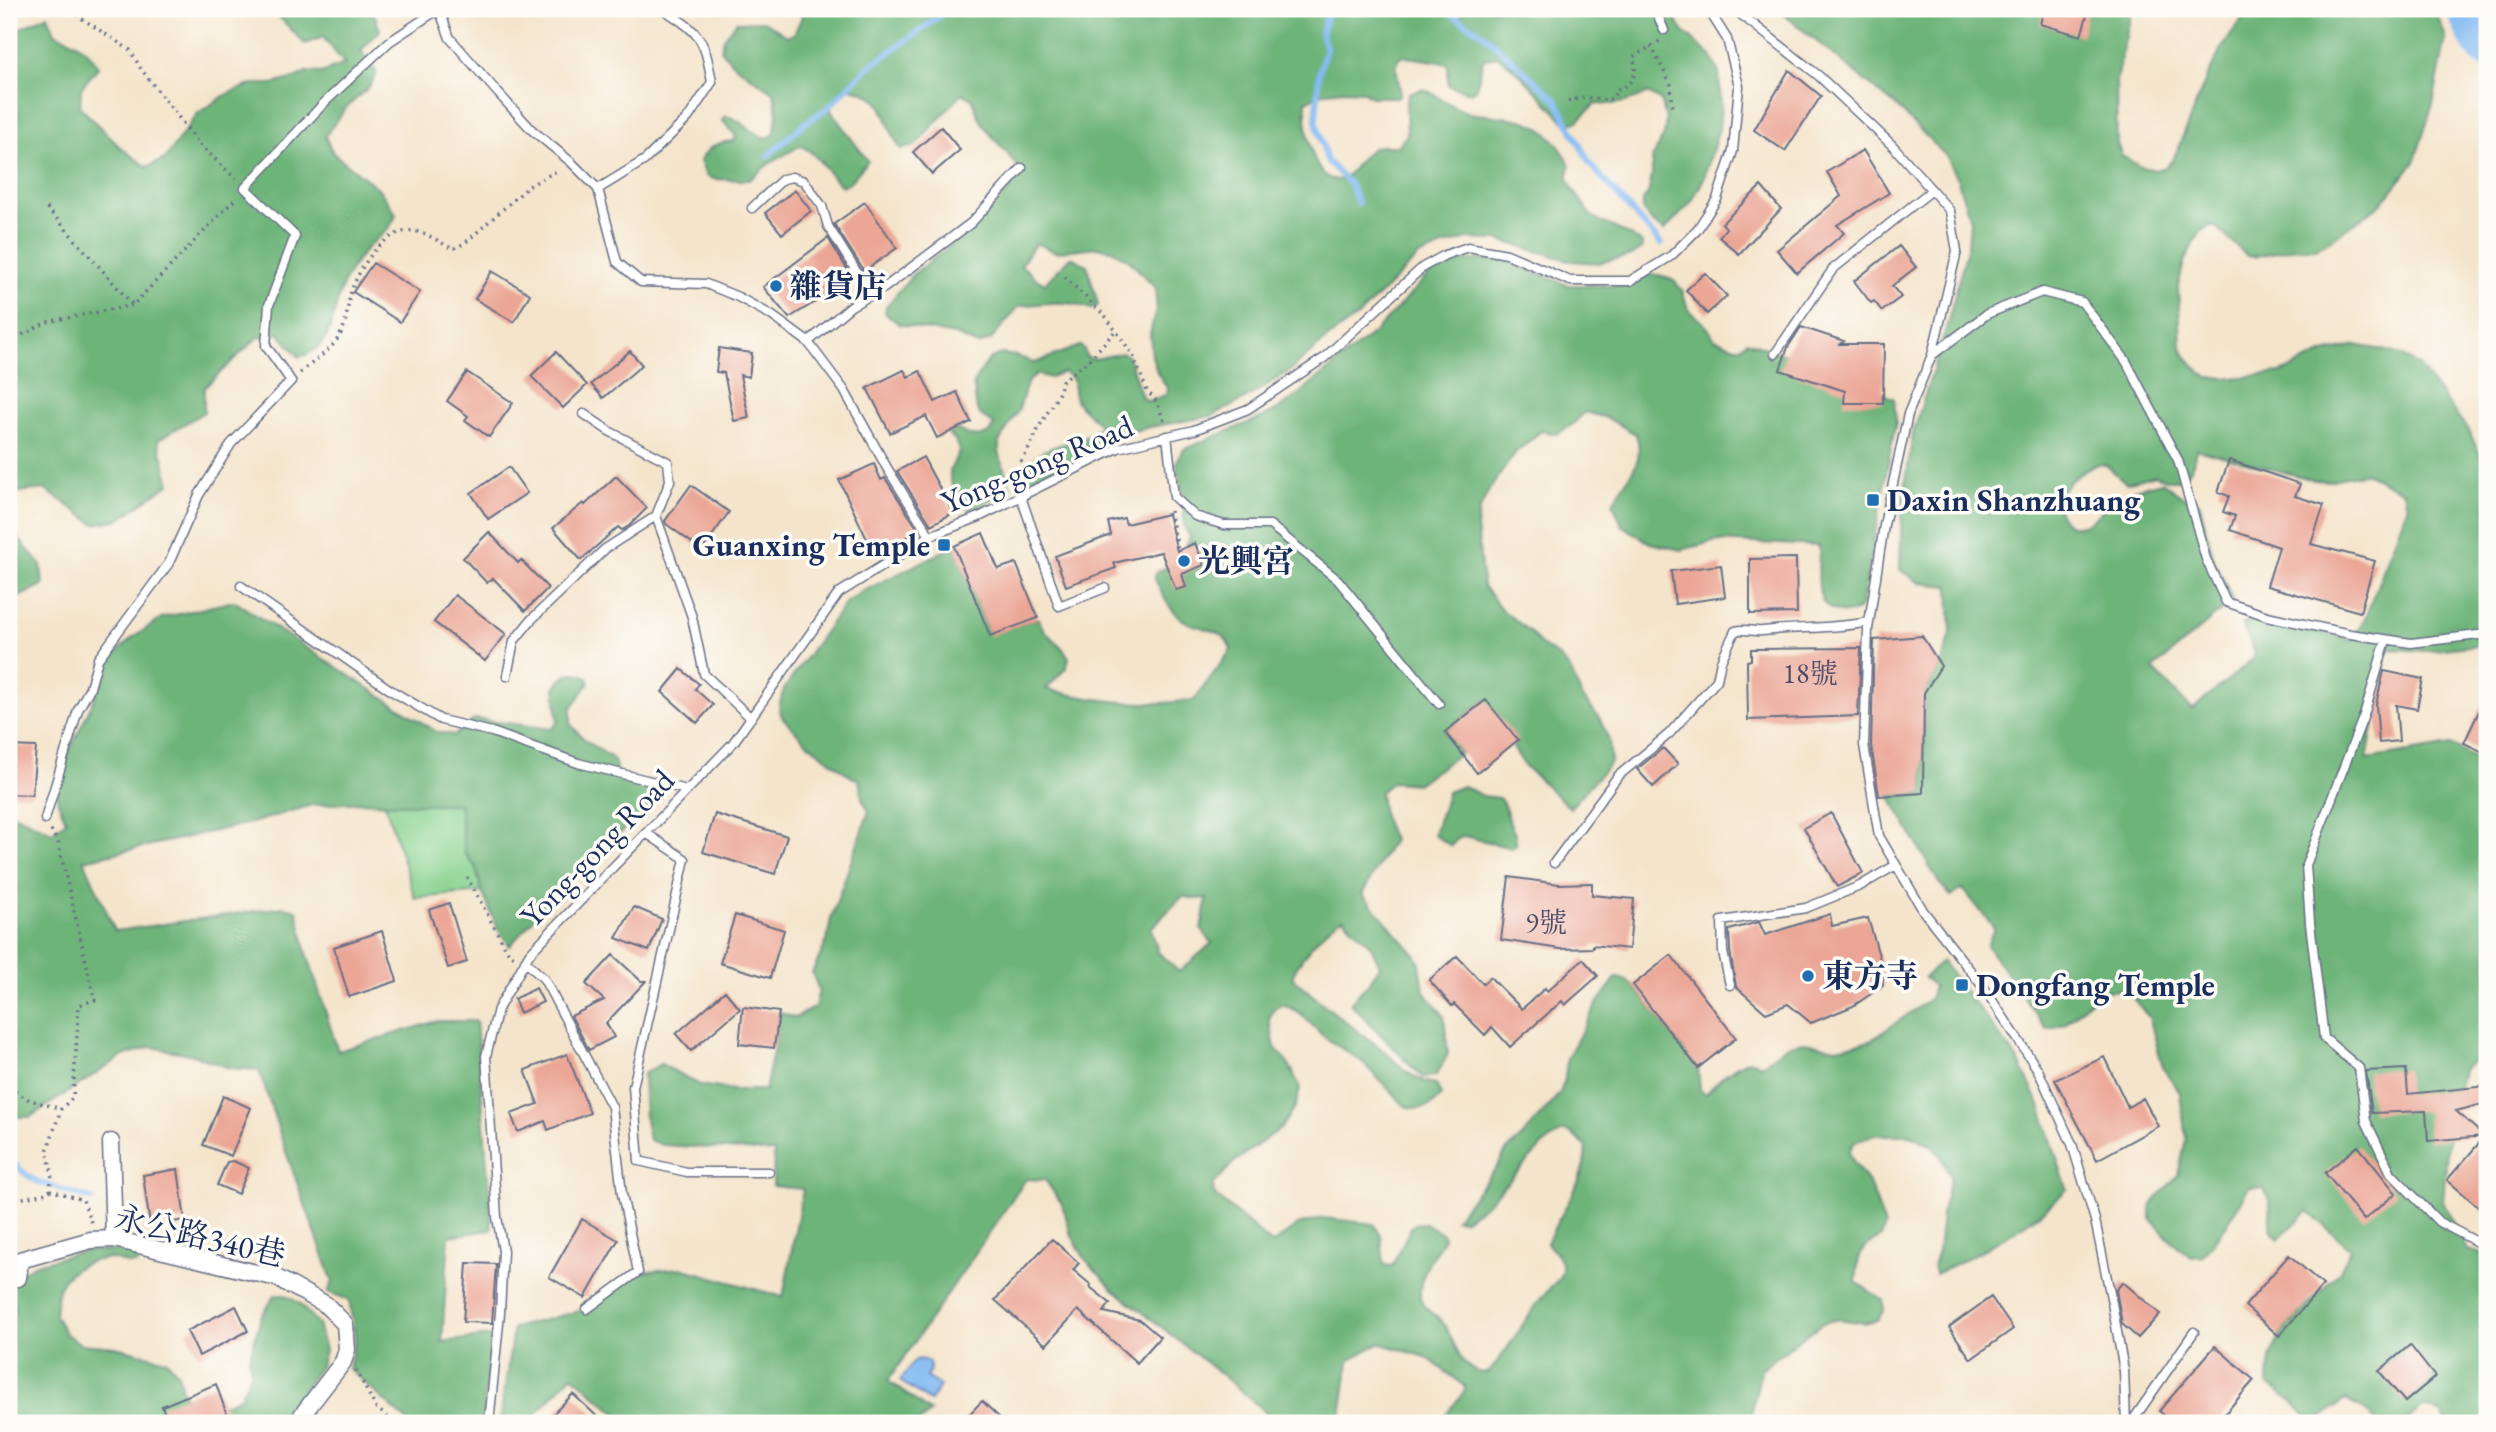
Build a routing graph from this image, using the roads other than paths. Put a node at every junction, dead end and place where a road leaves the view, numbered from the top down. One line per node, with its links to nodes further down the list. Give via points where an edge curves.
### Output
1 (439, 9): 8 (lane, via 450,38 532,130); 29 (lane, via 389,42 245,188 295,236 269,305 266,346 291,381 231,443 199,495 169,563 98,659)
2 (663, 9): 8 (lane, via 693,28 706,49 712,82 688,118 645,160)
3 (1655, 9): 6 (lane)
4 (1708, 9): 16 (lane, Yong-gong Road, via 1727,39 1739,86 1733,151 1717,199 1697,230 1671,256 1630,281 1570,281 1507,254 1468,247 1445,255 1423,267 1324,358 1248,409)
5 (1734, 9): 9 (lane, via 1819,76 1894,147)
6 (1664, 30)
7 (1021, 169): 11 (lane, via 971,223)
8 (598, 189): 12 (lane, via 617,262 641,282 706,284 771,315)
9 (1931, 190): 13 (lane, via 1833,269); 14 (lane, via 1950,211 1957,251)
10 (752, 208): 11 (lane, via 783,180 804,181)
11 (871, 295): 12 (lane, via 850,306)
12 (808, 342): 19 (lane, via 844,390)
13 (1775, 354)
14 (1932, 355): 22 (lane, via 1908,414); 24 (lane, via 1987,314 2042,292 2082,302 2126,361 2178,460 2206,559 2226,602 2267,616)
15 (584, 414): 18 (lane, via 668,462 670,481)
16 (1167, 436): 17 (lane, Yong-gong Road, via 1118,448); 26 (lane, via 1174,497 1195,516 1224,526 1270,525 1338,580)
17 (1021, 497): 19 (lane, Yong-gong Road); 21 (lane, via 1059,606)
18 (656, 516): 25 (lane, via 605,549 531,620 514,641); 27 (lane, via 692,617 704,674)
19 (930, 536): 27 (lane, Yong-gong Road, via 839,593)
20 (242, 586): 28 (lane, via 441,720 492,732 578,763)
21 (1105, 589)
22 (1870, 622): 31 (lane, via 1735,631 1717,680 1669,734 1618,776); 32 (lane, via 1864,745 1879,836)
23 (2487, 634): 24 (lane, via 2411,643)
24 (2386, 640): 38 (lane, via 2364,715 2306,865 2325,1038 2359,1068 2366,1121 2390,1173 2439,1222 2477,1242)
25 (507, 676)
26 (1439, 704)
27 (751, 718): 28 (lane, Yong-gong Road)
28 (687, 790): 30 (lane, Yong-gong Road)
29 (45, 819)
30 (646, 833): 33 (lane, Yong-gong Road); 36 (lane, via 685,859 633,1087 639,1161 687,1172)
31 (1554, 863)
32 (1896, 865): 34 (lane, via 1860,886 1805,908 1722,921); 44 (lane, via 1924,912 1984,988 2038,1070 2072,1144 2095,1220 2112,1303)
33 (526, 961): 40 (lane, via 544,979 612,1107 622,1194 638,1272); 43 (lane, Yong-gong Road, via 498,1009 486,1056 503,1251)
34 (1730, 985)
35 (111, 1142): 37 (street)
36 (769, 1172)
37 (115, 1233): 39 (street, 永公路340巷, via 20,1260); 42 (street, 永公路340巷, via 277,1278 325,1304 345,1324 343,1362)
38 (2487, 1238)
39 (18, 1278)
40 (587, 1309)
41 (2194, 1332): 44 (lane)
42 (300, 1423)
43 (489, 1423)
44 (2129, 1423)

